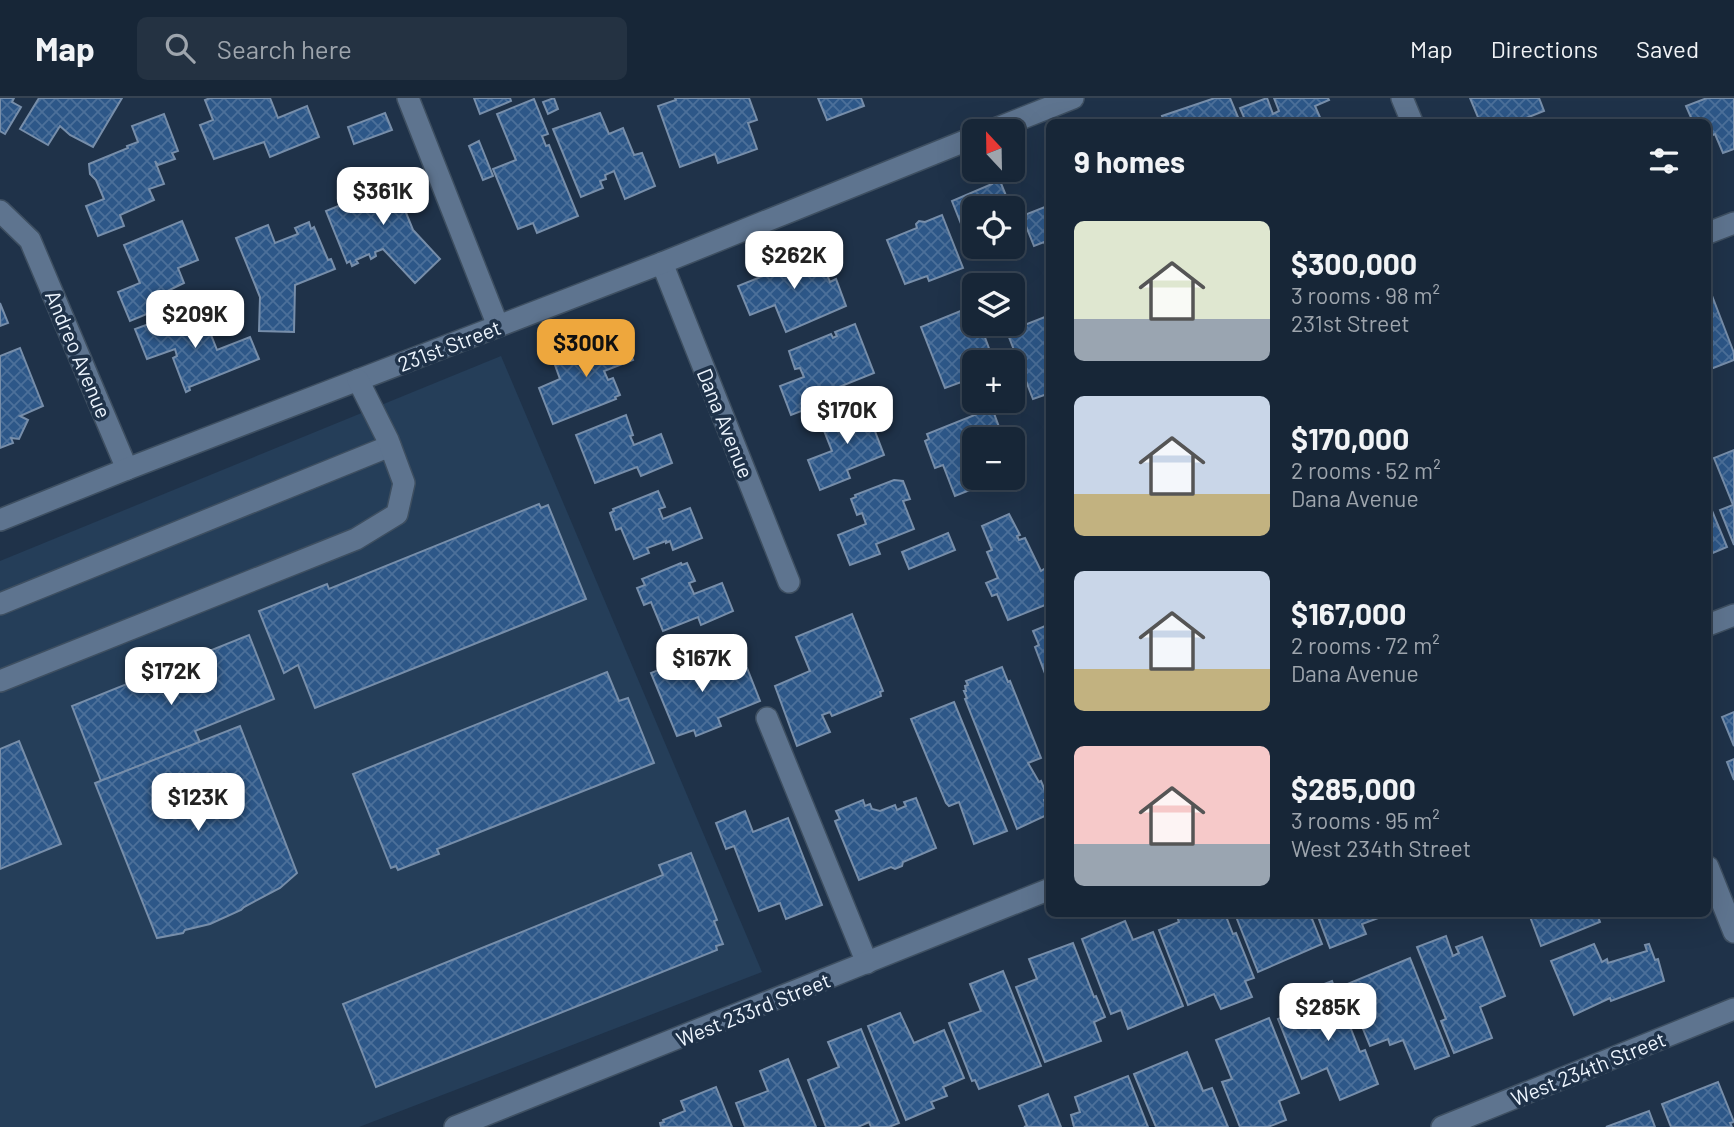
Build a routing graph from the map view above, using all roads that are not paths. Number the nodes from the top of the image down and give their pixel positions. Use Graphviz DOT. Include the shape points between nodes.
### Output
graph roads {
  1 [pos="408,98"];
  2 [pos="1073,98"];
  3 [pos="1402,98"];
  4 [pos="1020,119"];
  5 [pos="1411,119"];
  6 [pos="962,142"];
  7 [pos="0,211"];
  8 [pos="1734,223"];
  9 [pos="1711,232"];
  10 [pos="662,263"];
  11 [pos="498,326"];
  12 [pos="358,380"];
  13 [pos="390,446"];
  14 [pos="127,469"];
  15 [pos="0,520"];
  16 [pos="789,582"];
  17 [pos="0,604"];
  18 [pos="1734,615"];
  19 [pos="1711,624"];
  20 [pos="0,681"];
  21 [pos="767,718"];
  22 [pos="1711,874"];
  23 [pos="1046,891"];
  24 [pos="1734,932"];
  25 [pos="867,963"];
  26 [pos="1734,1009"];
  27 [pos="455,1127"];
  28 [pos="1442,1127"];
  1 -- 11 [label="street"];
  2 -- 4 [label="street"];
  3 -- 5 [label="street"];
  6 -- 10 [label="street, 231st Street"];
  7 -- 14 [label="street, Andreo Avenue" via="30,240"];
  8 -- 9 [label="street"];
  10 -- 11 [label="street, 231st Street"];
  10 -- 16 [label="street, Dana Avenue"];
  11 -- 12 [label="street, 231st Street"];
  12 -- 13 [label="street"];
  12 -- 14 [label="street, 231st Street"];
  13 -- 17 [label="street"];
  13 -- 20 [label="street" via="404,482 397,514 356,539"];
  14 -- 15 [label="street, 231st Street"];
  18 -- 19 [label="street"];
  21 -- 25 [label="street"];
  22 -- 24 [label="street"];
  23 -- 25 [label="street, West 233rd Street"];
  25 -- 27 [label="street, West 233rd Street"];
  26 -- 28 [label="street, West 234th Street"];
}
